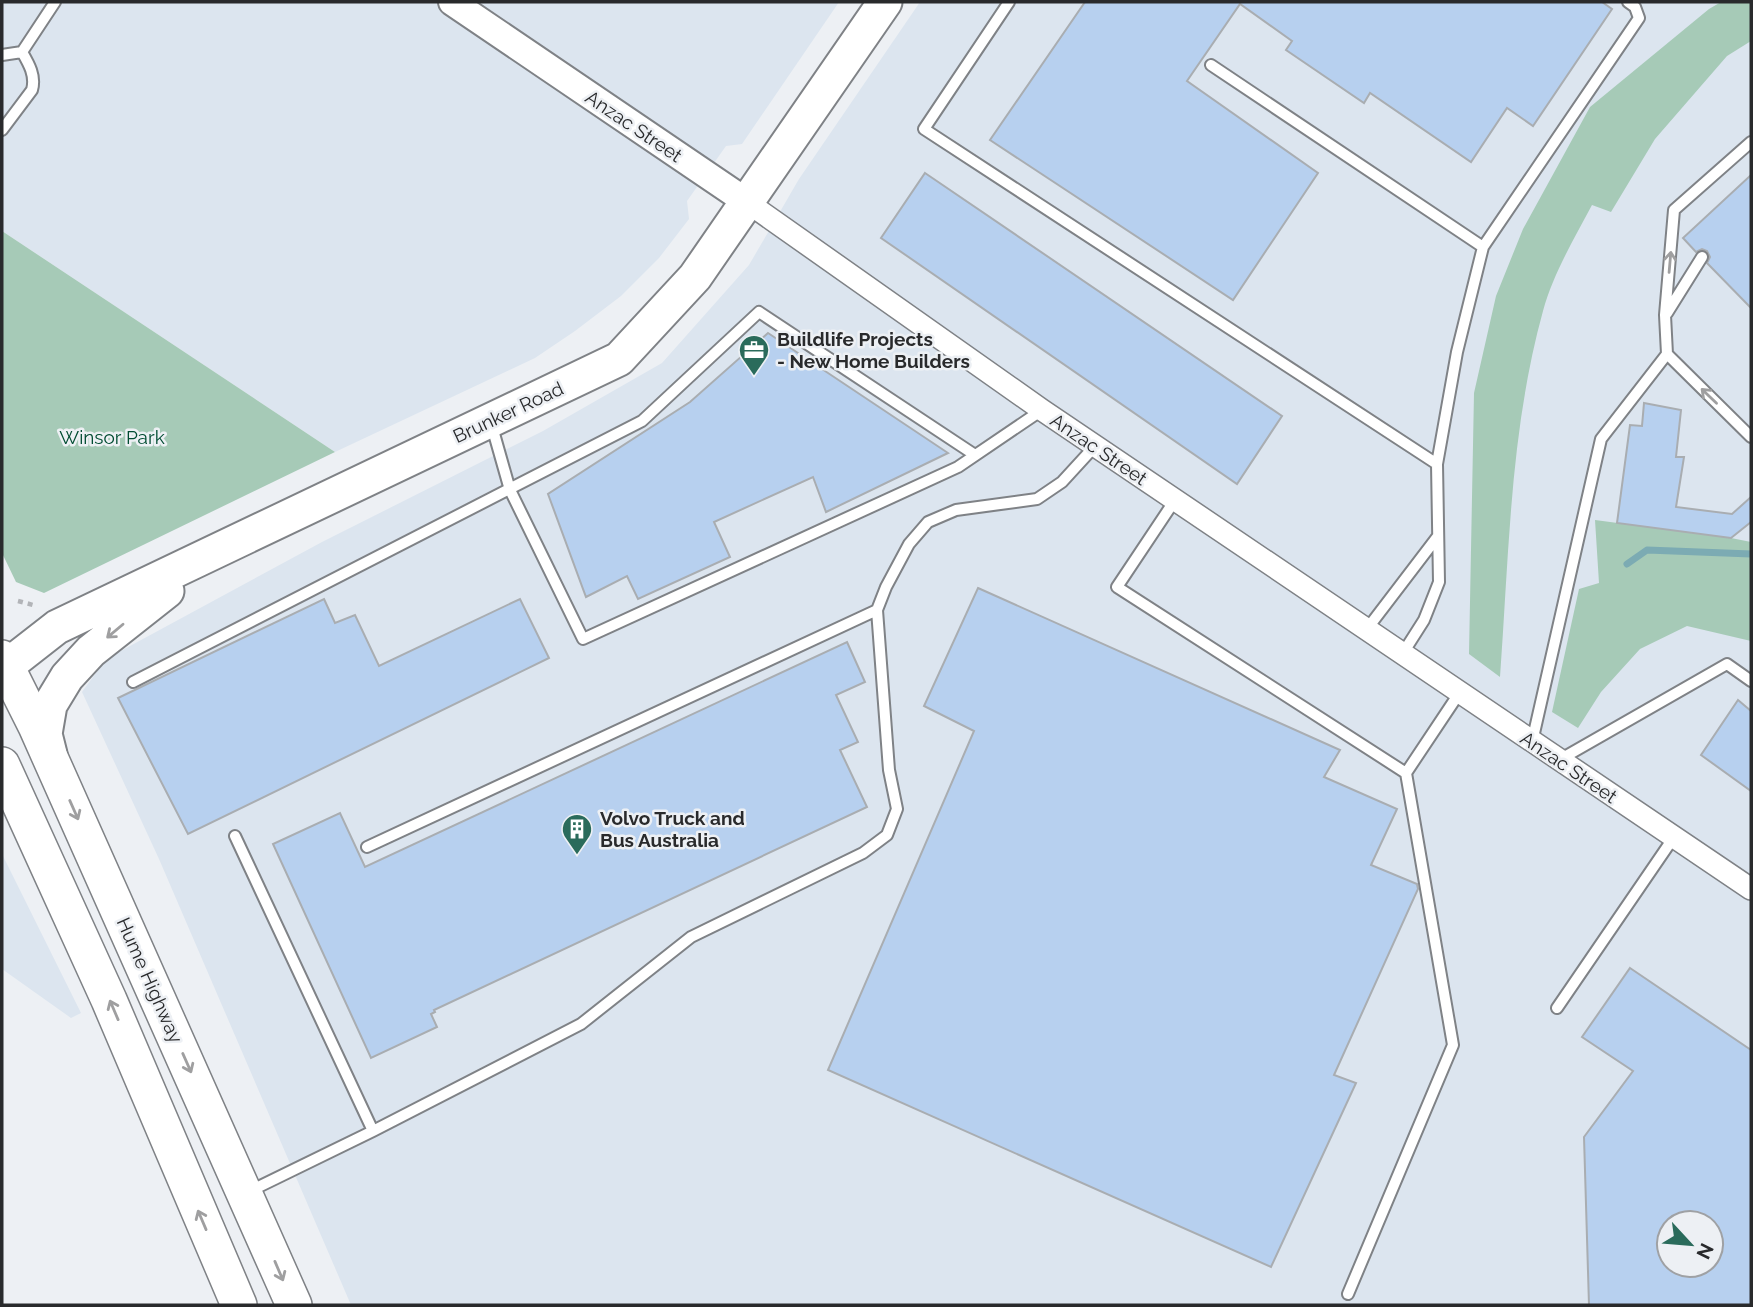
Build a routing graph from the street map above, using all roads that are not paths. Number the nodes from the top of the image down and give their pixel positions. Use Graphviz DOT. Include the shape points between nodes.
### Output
graph roads {
  1 [pos="55,2"];
  2 [pos="452,2"];
  3 [pos="885,2"];
  4 [pos="1009,2"];
  5 [pos="1628,2"];
  6 [pos="22,52"];
  7 [pos="2,55"];
  8 [pos="1211,65"];
  9 [pos="2,130"];
  10 [pos="1751,142"];
  11 [pos="747,202"];
  12 [pos="1483,247"];
  13 [pos="1702,257"];
  14 [pos="1665,315"];
  15 [pos="1667,354"];
  16 [pos="1042,411"];
  17 [pos="491,421"];
  18 [pos="1751,437"];
  19 [pos="1095,446"];
  20 [pos="975,455"];
  21 [pos="1437,464"];
  22 [pos="510,490"];
  23 [pos="1175,500"];
  24 [pos="1438,536"];
  25 [pos="228,545"];
  26 [pos="877,610"];
  27 [pos="1367,629"];
  28 [pos="1402,653"];
  29 [pos="3,664"];
  30 [pos="133,681"];
  31 [pos="1751,681"];
  32 [pos="1460,692"];
  33 [pos="1532,742"];
  34 [pos="1559,760"];
  35 [pos="53,764"];
  36 [pos="2,765"];
  37 [pos="1406,773"];
  38 [pos="235,836"];
  39 [pos="1674,838"];
  40 [pos="367,847"];
  41 [pos="1751,889"];
  42 [pos="1557,1008"];
  43 [pos="373,1131"];
  44 [pos="245,1193"];
  45 [pos="1348,1294"];
  46 [pos="239,1305"];
  47 [pos="293,1305"];
  1 -- 6 [label="lane"];
  2 -- 11 [label="street, Anzac Street"];
  3 -- 11 [label="main road, Brunker Road"];
  4 -- 21 [label="lane" via="924,129"];
  5 -- 12 [label="lane" via="1639,18"];
  6 -- 7 [label="lane"];
  6 -- 9 [label="lane" via="30,66 32,90"];
  8 -- 12 [label="lane"];
  14 -- 10 [label="lane, one-way" via="1675,210"];
  11 -- 16 [label="street, Anzac Street"];
  11 -- 17 [label="main road, Brunker Road" via="695,278 619,359"];
  12 -- 21 [label="lane" via="1457,352"];
  13 -- 14 [label="lane"];
  14 -- 15 [label="lane"];
  18 -- 15 [label="lane, one-way"];
  15 -- 33 [label="lane" via="1601,439"];
  16 -- 19 [label="street, Anzac Street"];
  16 -- 20 [label="lane"];
  17 -- 22 [label="lane"];
  17 -- 25 [label="main road, Brunker Road"];
  19 -- 23 [label="street, Anzac Street"];
  19 -- 26 [label="lane" via="1062,482 1037,499 956,510 928,522 909,544"];
  20 -- 22 [label="lane" via="759,312 642,421"];
  20 -- 22 [label="lane" via="958,467 583,639"];
  21 -- 24 [label="lane"];
  22 -- 30 [label="lane"];
  23 -- 27 [label="street, Anzac Street"];
  23 -- 37 [label="lane" via="1116,587"];
  24 -- 27 [label="lane"];
  24 -- 28 [label="lane" via="1439,582 1424,620"];
  25 -- 29 [label="main road, Brunker Road" via="57,627"];
  25 -- 35 [label="main road, one-way" via="124,623 67,677 50,705 45,734"];
  26 -- 40 [label="lane"];
  26 -- 43 [label="lane" via="889,770 897,809 887,835 863,853 691,937 581,1024"];
  27 -- 28 [label="street, Anzac Street"];
  28 -- 32 [label="street, Anzac Street"];
  29 -- 35 [label="highway, Hume Highway"];
  31 -- 34 [label="lane" via="1727,664"];
  32 -- 33 [label="street, Anzac Street"];
  32 -- 37 [label="lane"];
  33 -- 34 [label="street, Anzac Street"];
  34 -- 39 [label="street, Anzac Street"];
  35 -- 44 [label="highway, Hume Highway, one-way"];
  46 -- 36 [label="highway, one-way" via="109,1000"];
  37 -- 45 [label="lane" via="1453,1045"];
  38 -- 43 [label="lane"];
  39 -- 41 [label="street, Anzac Street"];
  39 -- 42 [label="lane"];
  43 -- 44 [label="lane"];
  44 -- 47 [label="highway, Hume Highway, one-way"];
}
